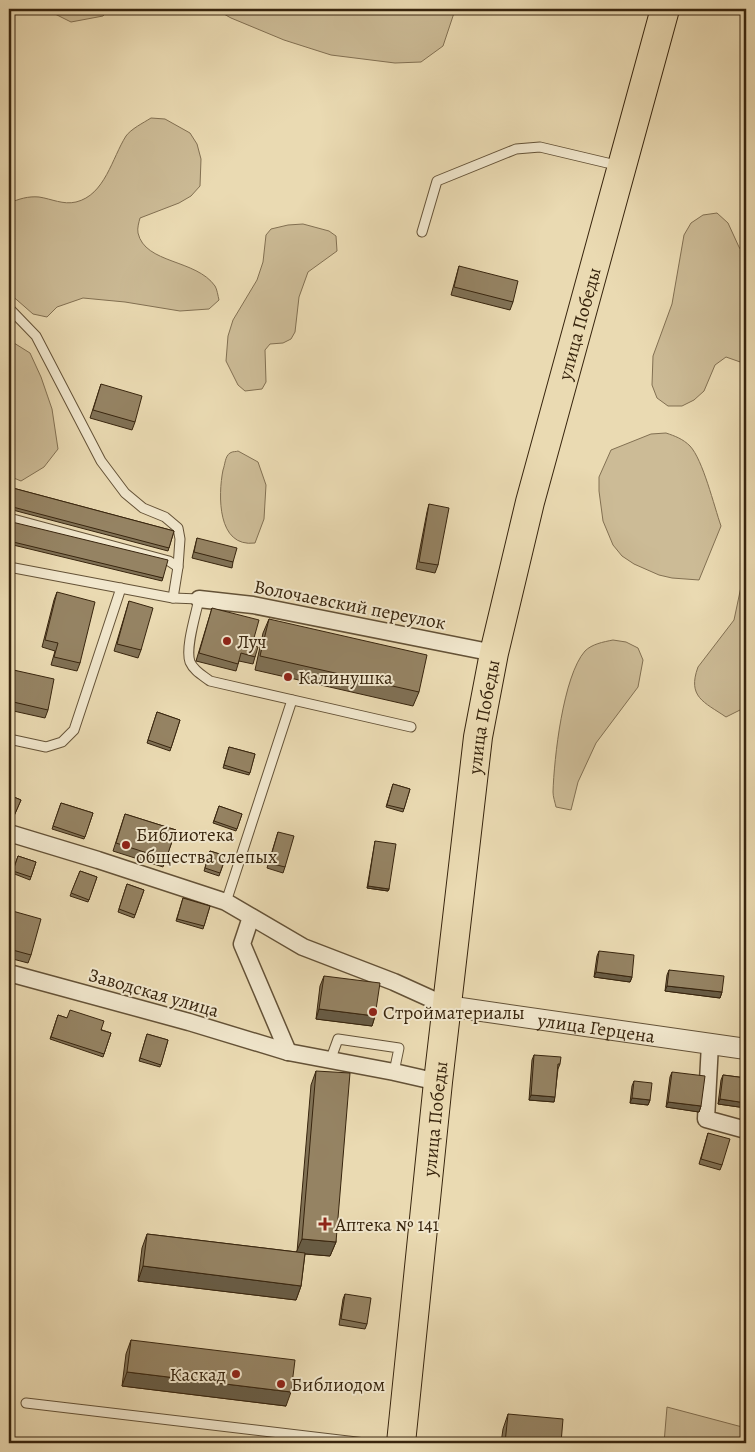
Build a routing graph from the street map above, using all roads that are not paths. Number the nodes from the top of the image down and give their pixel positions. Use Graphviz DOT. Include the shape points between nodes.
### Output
graph roads {
  1 [pos="665,9"];
  2 [pos="623,167"];
  3 [pos="422,232"];
  4 [pos="9,308"];
  5 [pos="13,519"];
  6 [pos="9,567"];
  7 [pos="178,567"];
  8 [pos="121,588"];
  9 [pos="173,598"];
  10 [pos="199,599"];
  11 [pos="494,653"];
  12 [pos="292,700"];
  13 [pos="411,727"];
  14 [pos="9,739"];
  15 [pos="9,833"];
  16 [pos="226,902"];
  17 [pos="251,917"];
  18 [pos="9,973"];
  19 [pos="447,1006"];
  20 [pos="710,1044"];
  21 [pos="746,1049"];
  22 [pos="288,1052"];
  23 [pos="330,1061"];
  24 [pos="394,1072"];
  25 [pos="438,1082"];
  26 [pos="746,1130"];
  27 [pos="26,1403"];
  28 [pos="365,1443"];
  29 [pos="401,1443"];
  1 -- 2 [label="highway, улица Победы"];
  2 -- 3 [label="lane" via="540,147 516,149 437,182"];
  2 -- 11 [label="highway, улица Победы" via="530,502"];
  4 -- 7 [label="lane" via="36,336 101,461 124,493 143,508 166,517 178,528"];
  5 -- 7 [label="lane" via="169,561"];
  6 -- 8 [label="lane"];
  7 -- 9 [label="lane"];
  8 -- 9 [label="lane"];
  8 -- 14 [label="lane" via="74,730 62,742 46,747"];
  9 -- 10 [label="lane"];
  10 -- 11 [label="street, Волочаевский переулок" via="253,605"];
  10 -- 12 [label="lane" via="188,648 190,661 197,672 210,680"];
  11 -- 19 [label="highway, улица Победы" via="478,737"];
  12 -- 13 [label="lane"];
  12 -- 16 [label="lane"];
  15 -- 16 [label="street"];
  16 -- 17 [label="street"];
  17 -- 19 [label="street" via="303,947"];
  17 -- 22 [label="street" via="242,944"];
  18 -- 22 [label="street, Заводская улица"];
  19 -- 20 [label="street, улица Герцена"];
  19 -- 25 [label="highway, улица Победы"];
  20 -- 21 [label="street, улица Герцена"];
  20 -- 26 [label="street" via="706,1119"];
  22 -- 23 [label="street, Заводская улица"];
  23 -- 24 [label="street, Заводская улица"];
  23 -- 24 [label="lane" via="338,1039 399,1048"];
  24 -- 25 [label="street, Заводская улица"];
  25 -- 29 [label="highway, улица Победы"];
  27 -- 28 [label="lane"];
}
